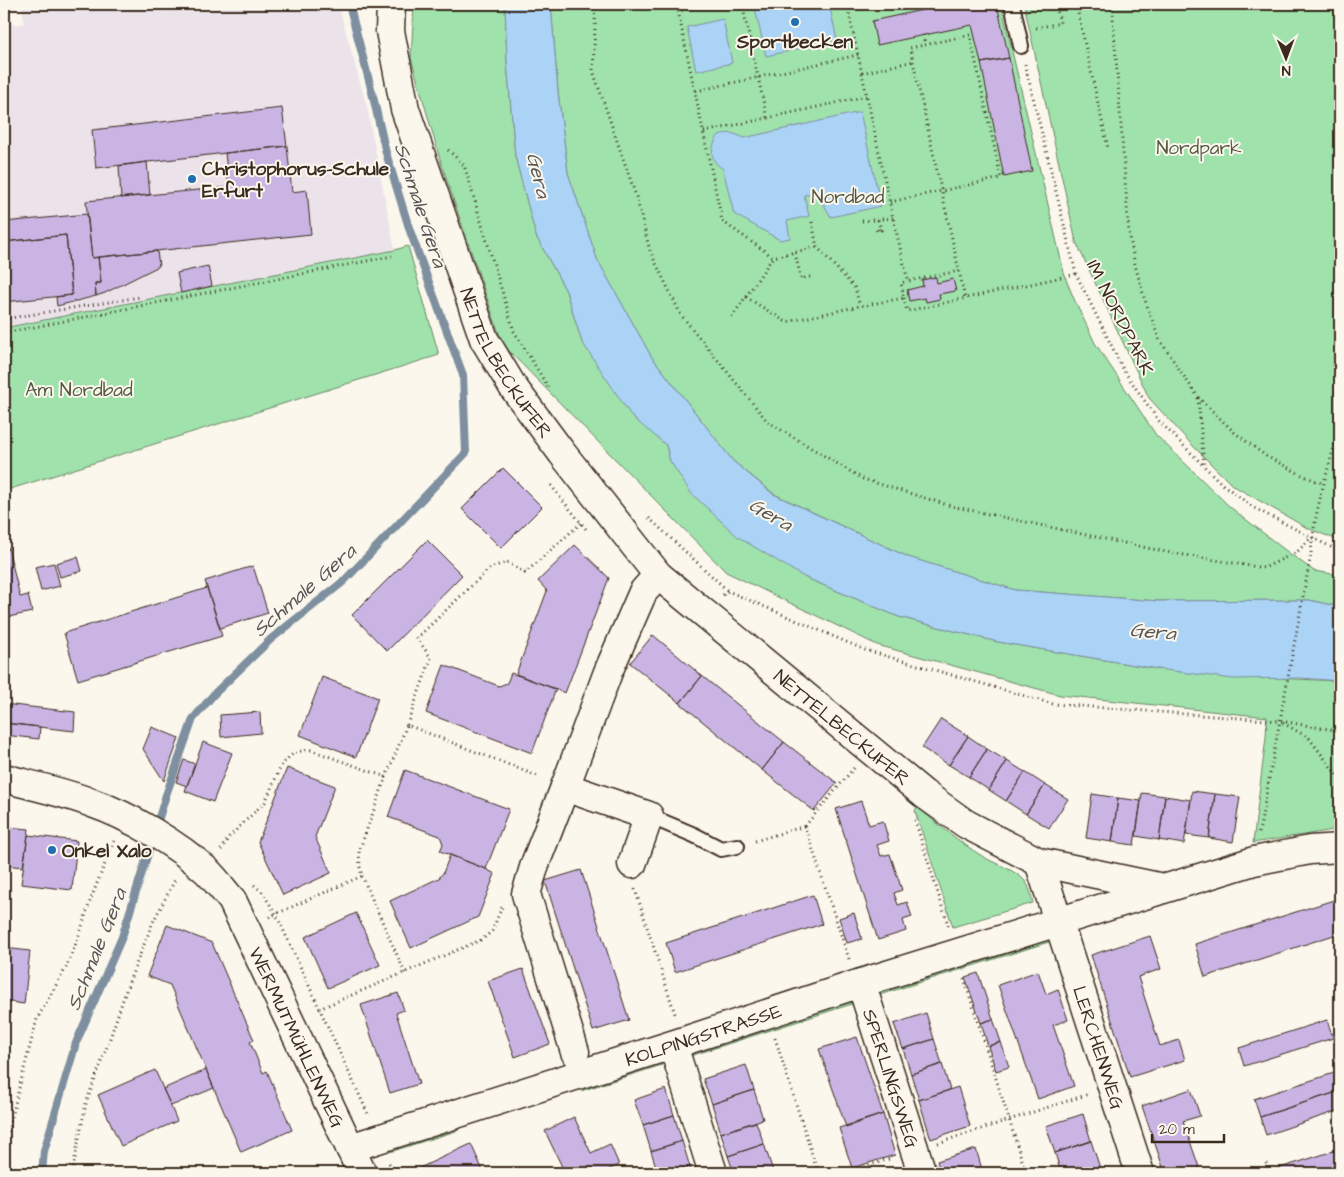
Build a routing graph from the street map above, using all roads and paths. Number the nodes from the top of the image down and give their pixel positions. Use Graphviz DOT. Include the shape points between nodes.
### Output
graph roads {
  1 [pos="391,4"];
  2 [pos="596,4"];
  3 [pos="712,4"];
  4 [pos="742,4"];
  5 [pos="848,4"];
  6 [pos="855,4"];
  7 [pos="916,4"];
  8 [pos="1012,4"];
  9 [pos="1056,4"];
  10 [pos="1076,4"];
  11 [pos="1112,4"];
  12 [pos="918,11"];
  13 [pos="1052,24"];
  14 [pos="923,35"];
  15 [pos="925,44"];
  16 [pos="1021,46"];
  17 [pos="858,55"];
  18 [pos="914,61"];
  19 [pos="862,73"];
  20 [pos="758,77"];
  21 [pos="696,91"];
  22 [pos="867,96"];
  23 [pos="767,118"];
  24 [pos="704,132"];
  25 [pos="444,146"];
  26 [pos="1108,148"];
  27 [pos="941,190"];
  28 [pos="890,202"];
  29 [pos="893,218"];
  30 [pos="878,219"];
  31 [pos="862,221"];
  32 [pos="812,222"];
  33 [pos="879,230"];
  34 [pos="817,247"];
  35 [pos="796,253"];
  36 [pos="392,256"];
  37 [pos="774,257"];
  38 [pos="959,271"];
  39 [pos="1076,274"];
  40 [pos="810,277"];
  41 [pos="908,281"];
  42 [pos="140,297"];
  43 [pos="746,297"];
  44 [pos="904,298"];
  45 [pos="964,298"];
  46 [pos="860,306"];
  47 [pos="732,317"];
  48 [pos="4,319"];
  49 [pos="4,333"];
  50 [pos="552,395"];
  51 [pos="1198,397"];
  52 [pos="1340,425"];
  53 [pos="1204,466"];
  54 [pos="1324,484"];
  55 [pos="603,504"];
  56 [pos="644,514"];
  57 [pos="1312,537"];
  58 [pos="1340,550"];
  59 [pos="658,575"];
  60 [pos="728,591"];
  61 [pos="706,613"];
  62 [pos="1280,721"];
  63 [pos="407,724"];
  64 [pos="1340,731"];
  65 [pos="856,766"];
  66 [pos="386,777"];
  67 [pos="4,778"];
  68 [pos="1340,779"];
  69 [pos="565,787"];
  70 [pos="649,816"];
  71 [pos="915,820"];
  72 [pos="134,822"];
  73 [pos="805,826"];
  74 [pos="737,846"];
  75 [pos="1340,848"];
  76 [pos="188,857"];
  77 [pos="1254,861"];
  78 [pos="1039,862"];
  79 [pos="632,864"];
  80 [pos="362,876"];
  81 [pos="1163,888"];
  82 [pos="505,900"];
  83 [pos="1058,922"];
  84 [pos="246,928"];
  85 [pos="959,963"];
  86 [pos="405,974"];
  87 [pos="859,983"];
  88 [pos="319,1009"];
  89 [pos="774,1033"];
  90 [pos="678,1043"];
  91 [pos="575,1052"];
  92 [pos="1112,1087"];
  93 [pos="1009,1120"];
  94 [pos="4,1142"];
  95 [pos="350,1148"];
  96 [pos="918,1162"];
  97 [pos="1266,1163"];
  98 [pos="72,1173"];
  99 [pos="99,1173"];
  100 [pos="128,1173"];
  101 [pos="362,1173"];
  102 [pos="713,1173"];
  103 [pos="818,1173"];
  104 [pos="845,1173"];
  105 [pos="1026,1173"];
  106 [pos="1140,1173"];
  107 [pos="1270,1173"];
  1 -- 55 [label="street, NETTELBECKUFER" via="390,31 404,109 484,339 513,387"];
  2 -- 57 [label="path" via="593,70 636,196 650,251 681,315 768,422 864,480 951,506 1166,552 1264,568 1297,552"];
  3 -- 21 [label="path" via="678,11"];
  4 -- 20 [label="path"];
  5 -- 6 [label="path"];
  5 -- 17 [label="path"];
  7 -- 12 [label="path"];
  8 -- 16 [label="lane"];
  9 -- 13 [label="path" via="1060,23"];
  10 -- 26 [label="path"];
  11 -- 51 [label="path" via="1128,224 1135,265 1160,339"];
  14 -- 15 [label="path"];
  15 -- 18 [label="path" via="910,48"];
  15 -- 27 [label="path" via="972,35 1001,178"];
  16 -- 39 [label="path, IM NORDPARK"];
  17 -- 19 [label="path"];
  17 -- 20 [label="path"];
  18 -- 19 [label="path"];
  18 -- 27 [label="path"];
  19 -- 22 [label="path"];
  20 -- 21 [label="path"];
  20 -- 23 [label="path"];
  21 -- 24 [label="path"];
  22 -- 23 [label="path"];
  22 -- 28 [label="path"];
  23 -- 24 [label="path"];
  24 -- 37 [label="path" via="722,221"];
  25 -- 50 [label="path" via="464,165 514,330"];
  27 -- 28 [label="path"];
  27 -- 38 [label="path"];
  28 -- 29 [label="path"];
  29 -- 30 [label="path"];
  29 -- 41 [label="path"];
  30 -- 31 [label="path"];
  30 -- 33 [label="path" via="881,230 877,231 876,229"];
  32 -- 34 [label="path"];
  34 -- 35 [label="path"];
  34 -- 46 [label="path" via="855,288"];
  35 -- 37 [label="path"];
  35 -- 40 [label="path" via="801,279"];
  36 -- 49 [label="path"];
  37 -- 43 [label="path"];
  38 -- 41 [label="path"];
  38 -- 45 [label="path"];
  39 -- 45 [label="path"];
  39 -- 53 [label="path, IM NORDPARK" via="1124,371 1158,420"];
  41 -- 44 [label="path" via="901,283"];
  42 -- 48 [label="path"];
  43 -- 46 [label="path" via="786,322"];
  43 -- 47 [label="path"];
  44 -- 45 [label="path" via="907,311"];
  44 -- 46 [label="path"];
  51 -- 53 [label="path"];
  51 -- 54 [label="path" via="1235,433 1266,456"];
  52 -- 54 [label="path"];
  53 -- 57 [label="path, IM NORDPARK" via="1254,508"];
  54 -- 57 [label="path"];
  55 -- 59 [label="street, NETTELBECKUFER"];
  55 -- 63 [label="path" via="525,573 507,562 490,568 417,638 431,658"];
  56 -- 60 [label="path"];
  57 -- 58 [label="path, IM NORDPARK"];
  57 -- 62 [label="path"];
  59 -- 61 [label="street, NETTELBECKUFER"];
  59 -- 69 [label="street" via="643,592 608,672"];
  60 -- 61 [label="path"];
  60 -- 62 [label="path" via="865,650 1053,704"];
  61 -- 78 [label="street, NETTELBECKUFER" via="924,794 966,824"];
  62 -- 64 [label="path"];
  62 -- 68 [label="path" via="1309,738"];
  62 -- 77 [label="path"];
  63 -- 66 [label="path"];
  63 -- 69 [label="path"];
  65 -- 73 [label="path"];
  66 -- 76 [label="path" via="311,750 295,752 282,764 266,802 230,837"];
  66 -- 80 [label="path" via="359,851"];
  67 -- 72 [label="street, WERMUTMÜHLENWEG" via="68,795"];
  69 -- 70 [label="street"];
  69 -- 91 [label="street" via="526,894"];
  70 -- 74 [label="lane" via="721,849"];
  70 -- 79 [label="street"];
  71 -- 85 [label="path"];
  72 -- 76 [label="street, WERMUTMÜHLENWEG"];
  72 -- 94 [label="path" via="90,901 67,966 37,1019"];
  73 -- 74 [label="path"];
  73 -- 87 [label="path"];
  75 -- 77 [label="street, NETTELBECKUFER" via="1310,850"];
  76 -- 84 [label="street, WERMUTMÜHLENWEG" via="232,900"];
  76 -- 98 [label="path" via="153,922 129,982 86,1103"];
  77 -- 81 [label="street, NETTELBECKUFER"];
  78 -- 81 [label="street, NETTELBECKUFER"];
  78 -- 83 [label="street"];
  79 -- 90 [label="path" via="630,875"];
  80 -- 84 [label="path"];
  80 -- 86 [label="path"];
  81 -- 83 [label="street, NETTELBECKUFER"];
  82 -- 86 [label="path" via="496,924 483,939"];
  83 -- 85 [label="street, KOLPINGSTRASSE"];
  83 -- 92 [label="street, LERCHENWEG"];
  84 -- 95 [label="street, WERMUTMÜHLENWEG"];
  85 -- 87 [label="street, KOLPINGSTRASSE"];
  85 -- 93 [label="path"];
  86 -- 88 [label="path"];
  87 -- 90 [label="street, KOLPINGSTRASSE"];
  87 -- 96 [label="street, SPERLINGSWEG"];
  89 -- 103 [label="path"];
  90 -- 95 [label="street, KOLPINGSTRASSE"];
  90 -- 102 [label="street"];
  92 -- 93 [label="path"];
  92 -- 106 [label="street, LERCHENWEG"];
  93 -- 96 [label="path"];
  93 -- 105 [label="path"];
  95 -- 101 [label="street, WERMUTMÜHLENWEG"];
  96 -- 104 [label="path"];
  97 -- 107 [label="path"];
  99 -- 100 [label="path" via="106,1170"];
}
